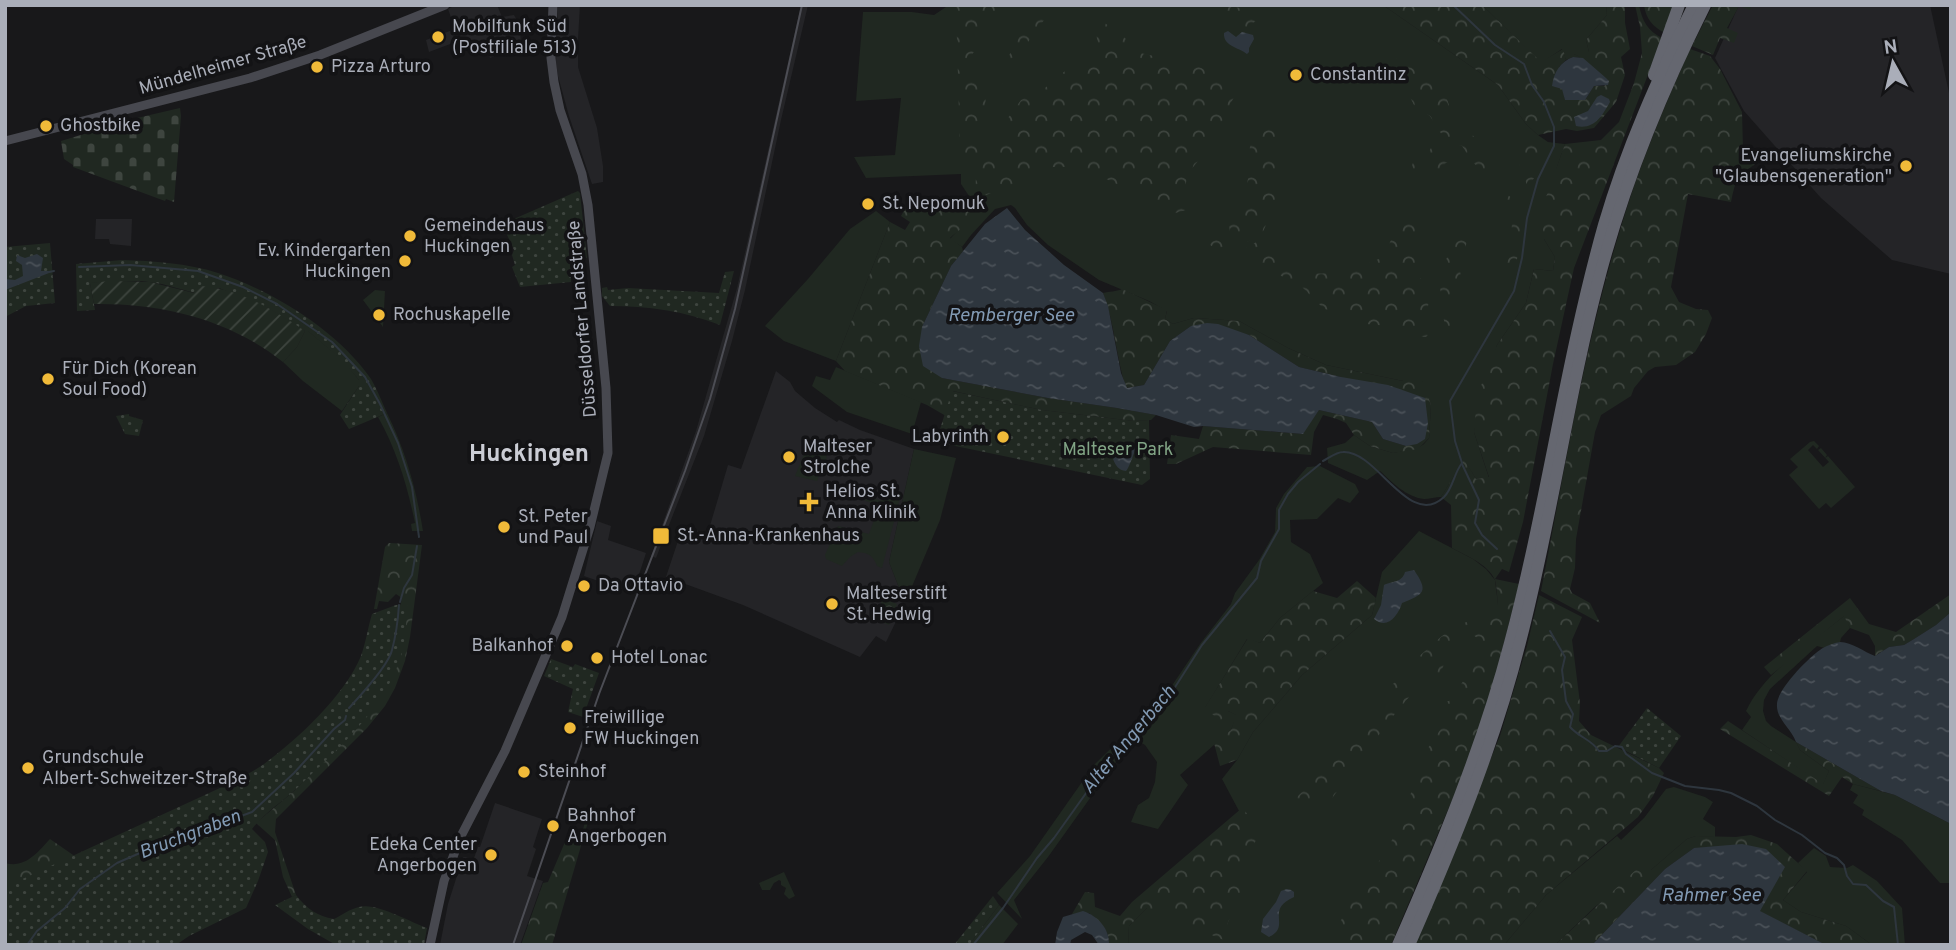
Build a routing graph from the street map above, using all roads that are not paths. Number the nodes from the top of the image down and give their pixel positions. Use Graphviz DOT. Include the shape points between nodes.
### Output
graph roads {
  1 [pos="444,5"];
  2 [pos="552,5"];
  3 [pos="1679,5"];
  4 [pos="1694,5"];
  5 [pos="1705,5"];
  6 [pos="1642,119"];
  7 [pos="5,141"];
  8 [pos="431,943"];
  9 [pos="1398,945"];
  10 [pos="1409,945"];
  1 -- 7 [label="main road, Mündelheimer Straße" via="250,78"];
  2 -- 8 [label="main road, Düsseldorfer Landstraße" via="554,82 588,205 608,453 562,617 510,742 460,838 444,881"];
  3 -- 6 [label="highway"];
  4 -- 6 [label="highway"];
  5 -- 10 [label="highway" via="1660,100 1614,224 1507,689"];
  6 -- 9 [label="highway" via="1604,223 1498,687 1468,775"];
}
